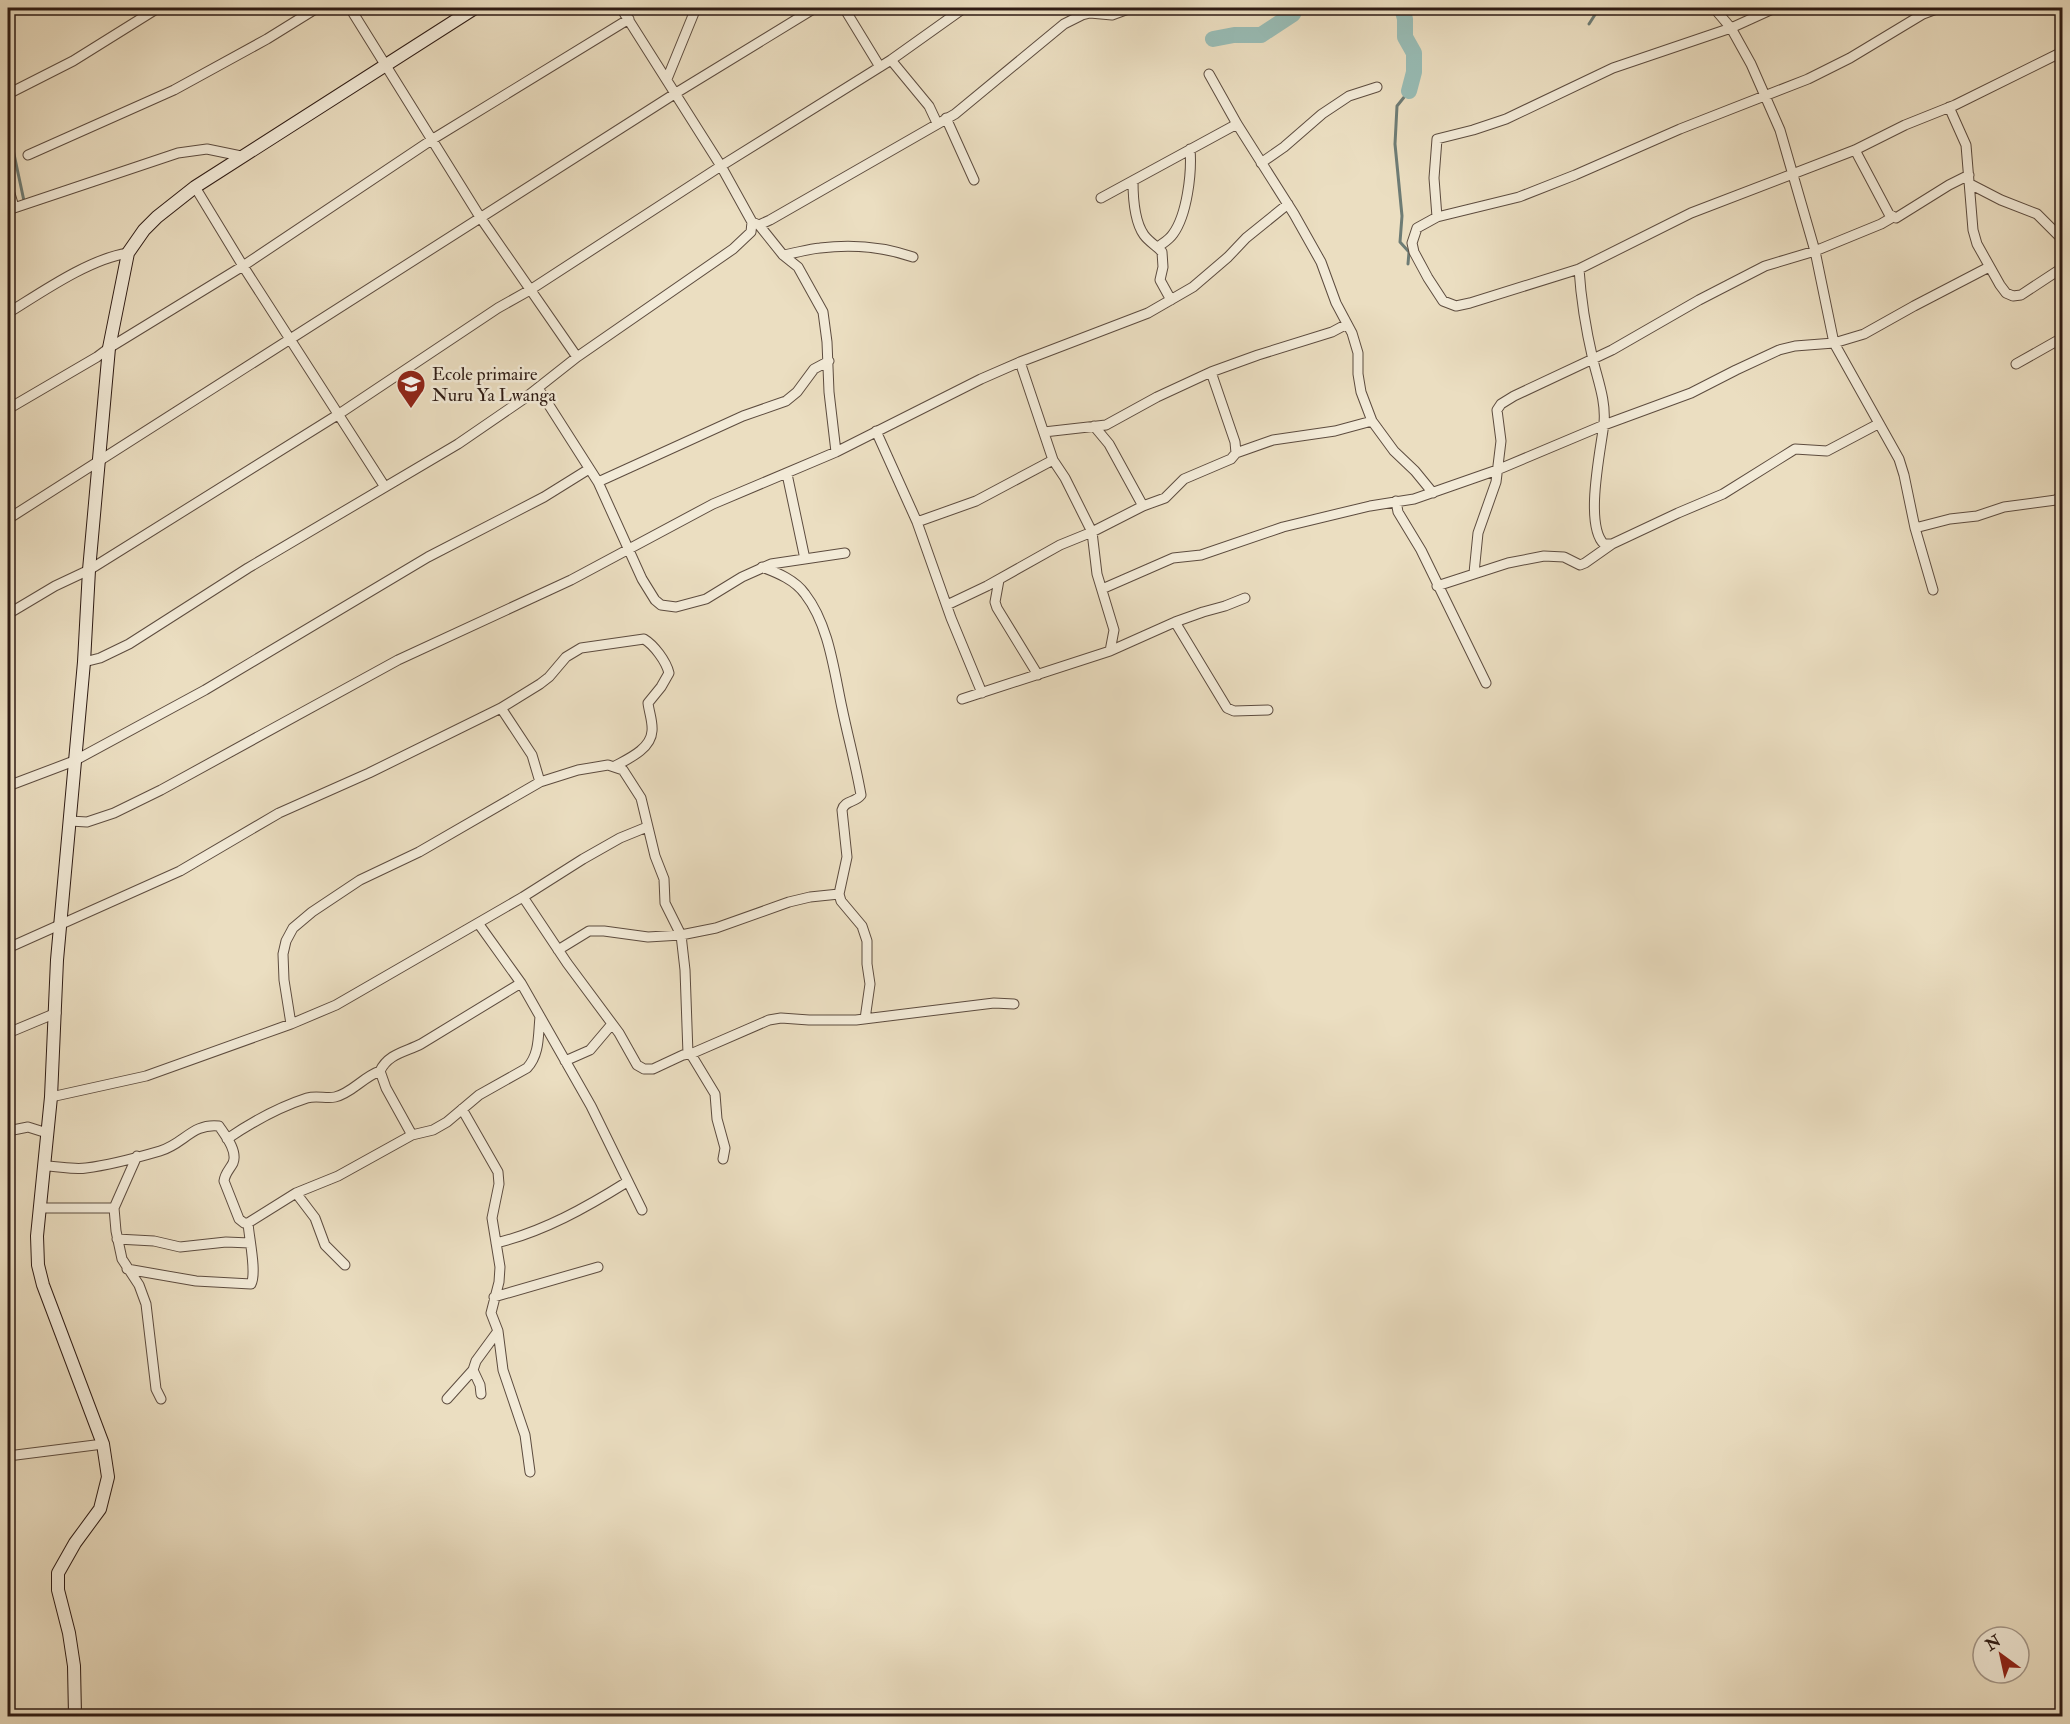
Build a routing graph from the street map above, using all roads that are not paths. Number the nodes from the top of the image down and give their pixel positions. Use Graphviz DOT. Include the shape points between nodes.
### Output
graph roads {
  1 [pos="158,8"];
  2 [pos="317,8"];
  3 [pos="350,8"];
  4 [pos="475,8"];
  5 [pos="621,8"];
  6 [pos="696,8"];
  7 [pos="816,8"];
  8 [pos="844,8"];
  9 [pos="964,8"];
  10 [pos="1131,8"];
  11 [pos="1714,8"];
  12 [pos="1775,8"];
  13 [pos="1940,8"];
  14 [pos="629,19"];
  15 [pos="1731,28"];
  16 [pos="2062,52"];
  17 [pos="891,60"];
  18 [pos="386,64"];
  19 [pos="879,67"];
  20 [pos="1209,74"];
  21 [pos="667,79"];
  22 [pos="1377,87"];
  23 [pos="676,93"];
  24 [pos="8,94"];
  25 [pos="1765,96"];
  26 [pos="1949,108"];
  27 [pos="946,118"];
  28 [pos="937,123"];
  29 [pos="1237,124"];
  30 [pos="433,139"];
  31 [pos="1190,149"];
  32 [pos="1855,150"];
  33 [pos="28,155"];
  34 [pos="241,156"];
  35 [pos="1261,163"];
  36 [pos="721,166"];
  37 [pos="1793,175"];
  38 [pos="1969,179"];
  39 [pos="974,180"];
  40 [pos="1133,181"];
  41 [pos="8,187"];
  42 [pos="195,187"];
  43 [pos="1101,198"];
  44 [pos="1288,204"];
  45 [pos="11,209"];
  46 [pos="480,217"];
  47 [pos="1437,217"];
  48 [pos="1893,217"];
  49 [pos="756,224"];
  50 [pos="2062,239"];
  51 [pos="1158,247"];
  52 [pos="1815,251"];
  53 [pos="129,252"];
  54 [pos="783,255"];
  55 [pos="913,256"];
  56 [pos="243,266"];
  57 [pos="1989,267"];
  58 [pos="2062,268"];
  59 [pos="1579,269"];
  60 [pos="530,290"];
  61 [pos="1171,300"];
  62 [pos="8,314"];
  63 [pos="1347,324"];
  64 [pos="2062,338"];
  65 [pos="289,339"];
  66 [pos="1834,343"];
  67 [pos="109,348"];
  68 [pos="577,357"];
  69 [pos="1593,359"];
  70 [pos="829,361"];
  71 [pos="1020,362"];
  72 [pos="2016,364"];
  73 [pos="1211,372"];
  74 [pos="538,388"];
  75 [pos="8,409"];
  76 [pos="339,414"];
  77 [pos="1372,421"];
  78 [pos="1878,424"];
  79 [pos="1604,425"];
  80 [pos="1094,426"];
  81 [pos="876,431"];
  82 [pos="1044,432"];
  83 [pos="836,452"];
  84 [pos="1236,453"];
  85 [pos="99,459"];
  86 [pos="1053,460"];
  87 [pos="589,469"];
  88 [pos="1497,470"];
  89 [pos="787,474"];
  90 [pos="597,482"];
  91 [pos="385,487"];
  92 [pos="1433,493"];
  93 [pos="2062,495"];
  94 [pos="1396,501"];
  95 [pos="1143,506"];
  96 [pos="8,519"];
  97 [pos="917,522"];
  98 [pos="1915,528"];
  99 [pos="1092,532"];
  100 [pos="1612,544"];
  101 [pos="627,550"];
  102 [pos="845,553"];
  103 [pos="805,559"];
  104 [pos="762,567"];
  105 [pos="89,570"];
  106 [pos="1474,573"];
  107 [pos="999,580"];
  108 [pos="1437,586"];
  109 [pos="1102,589"];
  110 [pos="1933,590"];
  111 [pos="1245,598"];
  112 [pos="947,605"];
  113 [pos="8,614"];
  114 [pos="1175,622"];
  115 [pos="1110,651"];
  116 [pos="84,662"];
  117 [pos="1038,675"];
  118 [pos="1486,683"];
  119 [pos="982,693"];
  120 [pos="962,699"];
  121 [pos="501,708"];
  122 [pos="1268,710"];
  123 [pos="74,761"];
  124 [pos="615,766"];
  125 [pos="540,782"];
  126 [pos="8,786"];
  127 [pos="70,821"];
  128 [pos="647,827"];
  129 [pos="839,894"];
  130 [pos="523,897"];
  131 [pos="478,923"];
  132 [pos="60,925"];
  133 [pos="681,935"];
  134 [pos="8,948"];
  135 [pos="558,950"];
  136 [pos="520,983"];
  137 [pos="1014,1004"];
  138 [pos="56,1013"];
  139 [pos="540,1017"];
  140 [pos="865,1018"];
  141 [pos="291,1024"];
  142 [pos="612,1024"];
  143 [pos="8,1033"];
  144 [pos="688,1054"];
  145 [pos="566,1061"];
  146 [pos="380,1071"];
  147 [pos="51,1097"];
  148 [pos="462,1110"];
  149 [pos="8,1131"];
  150 [pos="47,1133"];
  151 [pos="412,1135"];
  152 [pos="227,1139"];
  153 [pos="137,1156"];
  154 [pos="723,1159"];
  155 [pos="44,1166"];
  156 [pos="627,1182"];
  157 [pos="296,1193"];
  158 [pos="39,1208"];
  159 [pos="114,1208"];
  160 [pos="642,1210"];
  161 [pos="248,1223"];
  162 [pos="117,1239"];
  163 [pos="250,1243"];
  164 [pos="496,1243"];
  165 [pos="345,1265"];
  166 [pos="598,1267"];
  167 [pos="127,1269"];
  168 [pos="494,1297"];
  169 [pos="498,1331"];
  170 [pos="473,1370"];
  171 [pos="481,1394"];
  172 [pos="447,1399"];
  173 [pos="161,1400"];
  174 [pos="103,1444"];
  175 [pos="8,1456"];
  176 [pos="530,1472"];
  177 [pos="75,1716"];
  1 -- 24 [label="street" via="73,61"];
  2 -- 33 [label="street" via="174,90"];
  3 -- 18 [label="street"];
  4 -- 18 [label="street"];
  5 -- 14 [label="street"];
  6 -- 21 [label="street"];
  7 -- 23 [label="street"];
  8 -- 19 [label="street"];
  9 -- 17 [label="street"];
  10 -- 27 [label="street" via="1112,15 1090,13 1064,24 974,100"];
  11 -- 15 [label="street"];
  12 -- 15 [label="street"];
  13 -- 25 [label="street" via="1808,80"];
  14 -- 21 [label="street"];
  14 -- 30 [label="street"];
  15 -- 25 [label="street"];
  15 -- 47 [label="street" via="1613,68 1506,119 1437,139"];
  16 -- 26 [label="street"];
  17 -- 19 [label="street"];
  17 -- 28 [label="street" via="929,106"];
  18 -- 30 [label="street"];
  18 -- 34 [label="street"];
  19 -- 36 [label="street"];
  20 -- 29 [label="street"];
  21 -- 23 [label="street"];
  22 -- 35 [label="street" via="1349,96"];
  23 -- 36 [label="street"];
  23 -- 46 [label="street"];
  25 -- 37 [label="street"];
  25 -- 47 [label="street" via="1519,197"];
  26 -- 32 [label="street"];
  26 -- 38 [label="street" via="1966,145"];
  27 -- 28 [label="street"];
  27 -- 39 [label="street"];
  28 -- 49 [label="street"];
  29 -- 31 [label="street"];
  29 -- 35 [label="street"];
  30 -- 46 [label="street"];
  30 -- 56 [label="street"];
  31 -- 40 [label="street"];
  31 -- 51 [label="street" via="1191,178 1180,218 1173,234"];
  32 -- 37 [label="street"];
  32 -- 48 [label="street"];
  34 -- 42 [label="street"];
  34 -- 45 [label="street" via="207,149 178,153"];
  35 -- 44 [label="street"];
  36 -- 49 [label="street"];
  36 -- 60 [label="street"];
  37 -- 52 [label="street"];
  37 -- 59 [label="street" via="1691,213"];
  38 -- 48 [label="street" via="1941,190 1900,217"];
  38 -- 50 [label="street" via="1993,197 2037,214"];
  38 -- 57 [label="street" via="1973,230"];
  40 -- 43 [label="street"];
  40 -- 51 [label="street" via="1142,232"];
  41 -- 45 [label="street"];
  42 -- 53 [label="street" via="157,217"];
  42 -- 56 [label="street"];
  44 -- 61 [label="street" via="1193,287"];
  44 -- 63 [label="street" via="1321,262"];
  46 -- 60 [label="street"];
  46 -- 65 [label="street"];
  47 -- 59 [label="street" via="1417,228 1412,243 1443,302 1456,306"];
  48 -- 52 [label="street"];
  49 -- 54 [label="street"];
  49 -- 68 [label="street" via="733,249"];
  51 -- 61 [label="street" via="1163,260 1160,280"];
  52 -- 66 [label="street"];
  52 -- 69 [label="street" via="1765,266"];
  53 -- 62 [label="street" via="92,264"];
  53 -- 67 [label="street"];
  54 -- 55 [label="street" via="843,247"];
  54 -- 70 [label="street" via="802,273 824,312"];
  56 -- 65 [label="street"];
  56 -- 67 [label="street"];
  57 -- 58 [label="street" via="2006,293 2013,296 2021,295"];
  57 -- 66 [label="street" via="1864,334"];
  59 -- 69 [label="street"];
  60 -- 68 [label="street"];
  60 -- 76 [label="street"];
  61 -- 71 [label="street" via="1148,313"];
  63 -- 73 [label="street"];
  63 -- 77 [label="street" via="1358,353 1361,392"];
  64 -- 72 [label="street"];
  65 -- 76 [label="street"];
  65 -- 85 [label="street"];
  66 -- 78 [label="street"];
  66 -- 79 [label="street" via="1779,350 1691,393"];
  67 -- 75 [label="street"];
  67 -- 85 [label="street"];
  68 -- 74 [label="street"];
  69 -- 79 [label="street" via="1603,400"];
  69 -- 88 [label="street" via="1501,404 1497,417 1501,441"];
  70 -- 83 [label="street"];
  70 -- 90 [label="street" via="814,369 786,401 743,416"];
  71 -- 81 [label="street"];
  71 -- 82 [label="street"];
  73 -- 80 [label="street" via="1116,421"];
  73 -- 84 [label="street"];
  74 -- 87 [label="street"];
  74 -- 91 [label="street" via="458,444"];
  76 -- 91 [label="street"];
  76 -- 105 [label="street"];
  77 -- 84 [label="street" via="1273,440"];
  77 -- 92 [label="street"];
  78 -- 98 [label="street" via="1899,459"];
  78 -- 100 [label="street" via="1827,451 1796,449 1723,494"];
  79 -- 88 [label="street"];
  79 -- 100 [label="street" via="1594,513 1598,538 1604,544"];
  80 -- 82 [label="street"];
  80 -- 95 [label="street" via="1109,444"];
  81 -- 83 [label="street"];
  81 -- 97 [label="street"];
  82 -- 86 [label="street"];
  83 -- 89 [label="street"];
  84 -- 95 [label="street" via="1231,459 1184,479 1165,498"];
  85 -- 96 [label="street"];
  85 -- 105 [label="street"];
  86 -- 97 [label="street" via="976,501"];
  86 -- 99 [label="street"];
  87 -- 90 [label="street"];
  87 -- 123 [label="street"];
  88 -- 92 [label="street"];
  88 -- 106 [label="street" via="1478,533"];
  89 -- 101 [label="street" via="713,504"];
  89 -- 103 [label="street"];
  90 -- 101 [label="street"];
  91 -- 116 [label="street" via="129,644"];
  92 -- 94 [label="street"];
  93 -- 98 [label="street" via="2056,500 2004,507"];
  94 -- 108 [label="street"];
  94 -- 109 [label="street" via="1283,527 1200,555 1173,558"];
  95 -- 99 [label="street"];
  97 -- 112 [label="street"];
  98 -- 110 [label="street"];
  99 -- 107 [label="street" via="1060,544"];
  99 -- 109 [label="street"];
  100 -- 106 [label="street" via="1580,565 1553,555"];
  101 -- 104 [label="street" via="655,600 669,608 706,599"];
  101 -- 127 [label="street" via="398,660 114,813 87,822"];
  102 -- 103 [label="street"];
  103 -- 104 [label="street"];
  104 -- 129 [label="street" via="783,576 805,593 824,631 831,656 861,795 842,810 847,857"];
  105 -- 113 [label="street"];
  105 -- 116 [label="street"];
  106 -- 108 [label="street"];
  107 -- 112 [label="street"];
  107 -- 117 [label="street" via="995,591 997,608"];
  108 -- 118 [label="street"];
  109 -- 115 [label="street" via="1114,630"];
  111 -- 114 [label="street"];
  112 -- 119 [label="street"];
  114 -- 115 [label="street"];
  114 -- 122 [label="street" via="1227,708"];
  115 -- 117 [label="street"];
  116 -- 123 [label="street"];
  117 -- 119 [label="street"];
  119 -- 120 [label="street"];
  121 -- 124 [label="street" via="540,684 566,657 581,648 647,639 669,673 648,703 651,737 636,755"];
  121 -- 125 [label="street" via="532,756"];
  121 -- 132 [label="street" via="279,813 180,872"];
  123 -- 126 [label="street"];
  123 -- 127 [label="street"];
  124 -- 125 [label="street" via="595,766"];
  124 -- 128 [label="street" via="641,798"];
  125 -- 141 [label="street" via="418,852 360,880 293,928 283,965"];
  127 -- 132 [label="street"];
  128 -- 130 [label="street" via="611,843"];
  128 -- 133 [label="street" via="664,879 665,903"];
  129 -- 133 [label="street" via="789,902 716,928"];
  129 -- 140 [label="street" via="862,926 867,941 870,984"];
  130 -- 131 [label="street"];
  130 -- 135 [label="street"];
  131 -- 136 [label="street"];
  131 -- 141 [label="street" via="336,1005"];
  132 -- 134 [label="street"];
  132 -- 138 [label="street"];
  133 -- 135 [label="street" via="648,937 588,931"];
  133 -- 144 [label="street"];
  135 -- 142 [label="street"];
  136 -- 139 [label="street"];
  136 -- 146 [label="street" via="421,1044 390,1058"];
  137 -- 140 [label="street"];
  138 -- 143 [label="street"];
  138 -- 147 [label="street"];
  139 -- 145 [label="street"];
  139 -- 148 [label="street" via="533,1061 478,1095"];
  140 -- 144 [label="street" via="769,1020"];
  141 -- 147 [label="street" via="146,1076"];
  142 -- 144 [label="street" via="637,1065 644,1069 657,1068"];
  142 -- 145 [label="street" via="590,1050"];
  144 -- 154 [label="street" via="715,1094 725,1148"];
  145 -- 156 [label="street"];
  146 -- 151 [label="street"];
  146 -- 152 [label="street" via="334,1098 308,1098 270,1113"];
  147 -- 150 [label="street"];
  148 -- 151 [label="street" via="433,1130"];
  148 -- 164 [label="street" via="498,1172 492,1218"];
  149 -- 150 [label="street" via="28,1127"];
  150 -- 155 [label="street"];
  151 -- 157 [label="street" via="338,1176"];
  152 -- 153 [label="street" via="219,1126 197,1127 178,1143"];
  152 -- 161 [label="street" via="235,1161 224,1180 239,1219"];
  153 -- 155 [label="street" via="84,1168"];
  153 -- 159 [label="street"];
  155 -- 158 [label="street"];
  156 -- 160 [label="street"];
  156 -- 164 [label="street" via="541,1228"];
  157 -- 161 [label="street"];
  157 -- 165 [label="street" via="315,1218 325,1245"];
  158 -- 159 [label="street"];
  158 -- 174 [label="street" via="38,1264 42,1286"];
  159 -- 162 [label="street"];
  161 -- 163 [label="street"];
  162 -- 163 [label="street" via="180,1247"];
  162 -- 167 [label="street"];
  163 -- 167 [label="street" via="253,1281 247,1285"];
  164 -- 168 [label="street" via="500,1267"];
  166 -- 168 [label="street"];
  167 -- 173 [label="street" via="146,1304 156,1389"];
  168 -- 169 [label="street" via="491,1313"];
  169 -- 170 [label="street"];
  169 -- 176 [label="street" via="503,1370 525,1435"];
  170 -- 171 [label="street"];
  170 -- 172 [label="street"];
  174 -- 175 [label="street"];
  174 -- 177 [label="street" via="108,1477 100,1509 58,1573 74,1666"];
}
